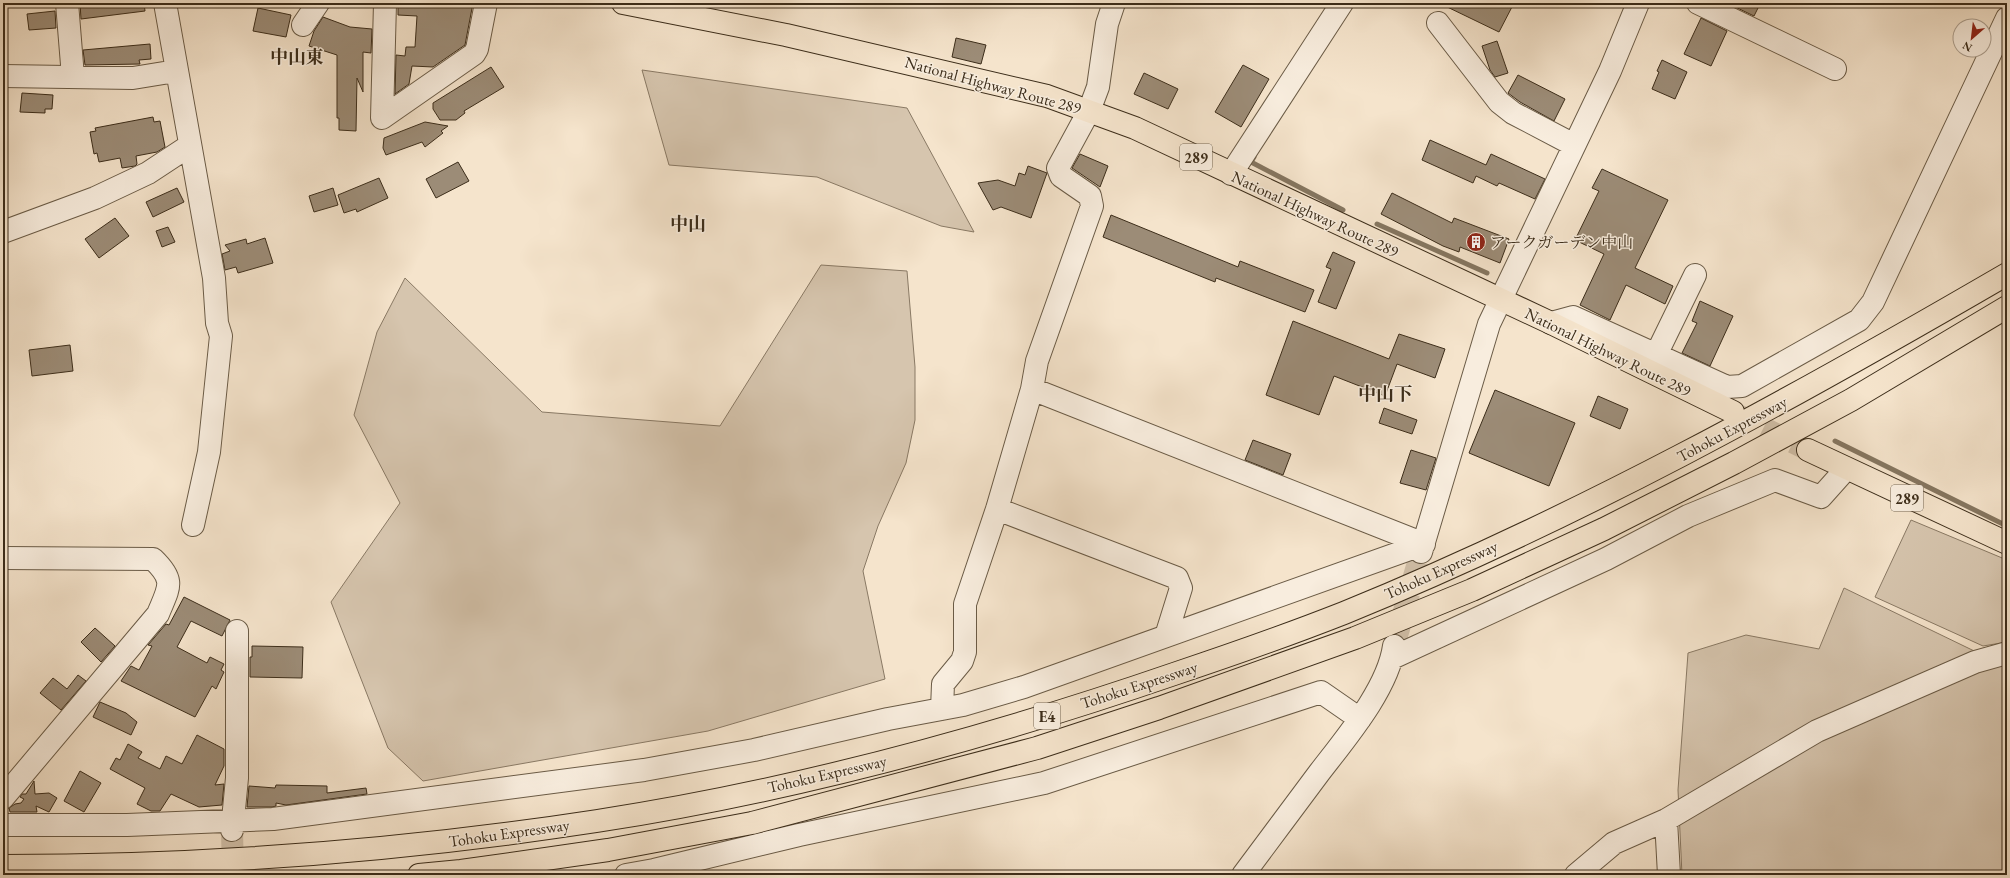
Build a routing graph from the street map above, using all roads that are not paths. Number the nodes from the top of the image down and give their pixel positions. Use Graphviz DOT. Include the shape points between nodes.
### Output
graph roads {
  1 [pos="67,3"];
  2 [pos="165,3"];
  3 [pos="318,3"];
  4 [pos="385,3"];
  5 [pos="486,3"];
  6 [pos="623,3"];
  7 [pos="1114,3"];
  8 [pos="1342,3"];
  9 [pos="1638,3"];
  10 [pos="1698,3"];
  11 [pos="2007,18"];
  12 [pos="1438,23"];
  13 [pos="303,25"];
  14 [pos="1835,69"];
  15 [pos="176,71"];
  16 [pos="3,76"];
  17 [pos="73,77"];
  18 [pos="1089,110"];
  19 [pos="1574,145"];
  20 [pos="189,146"];
  21 [pos="1231,174"];
  22 [pos="3,232"];
  23 [pos="2007,274"];
  24 [pos="1695,275"];
  25 [pos="1499,300"];
  26 [pos="2007,307"];
  27 [pos="1551,323"];
  28 [pos="1656,355"];
  29 [pos="1032,388"];
  30 [pos="1733,412"];
  31 [pos="1808,450"];
  32 [pos="1846,469"];
  33 [pos="997,509"];
  34 [pos="193,525"];
  35 [pos="2007,543"];
  36 [pos="1423,548"];
  37 [pos="3,558"];
  38 [pos="237,631"];
  39 [pos="1166,636"];
  40 [pos="2007,653"];
  41 [pos="942,709"];
  42 [pos="1360,719"];
  43 [pos="3,798"];
  44 [pos="1666,820"];
  45 [pos="3,825"];
  46 [pos="233,825"];
  47 [pos="3,866"];
  48 [pos="420,875"];
  49 [pos="626,875"];
  50 [pos="1243,875"];
  51 [pos="1576,875"];
  52 [pos="1669,875"];
  1 -- 17 [label="street"];
  2 -- 15 [label="street"];
  3 -- 13 [label="street"];
  4 -- 5 [label="street" via="382,118 474,54"];
  6 -- 18 [label="highway, National Highway Route 289 / 289" via="786,35 918,65 1046,96"];
  7 -- 18 [label="street" via="1107,24 1098,87"];
  8 -- 21 [label="street"];
  9 -- 19 [label="street" via="1610,71"];
  10 -- 14 [label="street"];
  11 -- 28 [label="street" via="1873,302 1859,320 1742,386 1727,387"];
  12 -- 19 [label="street" via="1498,102 1513,113"];
  15 -- 17 [label="street" via="133,78"];
  15 -- 20 [label="street"];
  16 -- 17 [label="street"];
  18 -- 21 [label="highway, National Highway Route 289 / 289" via="1135,128"];
  18 -- 29 [label="street" via="1058,168 1061,176 1090,196 1092,206 1037,361"];
  19 -- 25 [label="street"];
  20 -- 22 [label="street" via="141,176 95,198"];
  20 -- 34 [label="street" via="214,278 217,323 221,336 209,452"];
  21 -- 25 [label="highway, National Highway Route 289 / 289"];
  23 -- 47 [label="highway, Tohoku Expressway / E4" via="1833,375 1719,437 1586,504 1462,562 1342,614 1253,647 1025,723 744,794 600,820 455,840 304,854 177,863"];
  24 -- 28 [label="street"];
  25 -- 27 [label="highway, National Highway Route 289 / 289"];
  25 -- 36 [label="street" via="1489,324"];
  26 -- 48 [label="highway, Tohoku Expressway / E4" via="1851,400 1734,463 1597,532 1472,590 1355,638 1159,708 1037,748 752,823 608,850"];
  27 -- 28 [label="street" via="1573,317"];
  27 -- 30 [label="highway, National Highway Route 289 / 289"];
  29 -- 33 [label="street"];
  29 -- 36 [label="street"];
  31 -- 32 [label="highway, 289"];
  32 -- 35 [label="highway, 289"];
  32 -- 42 [label="street" via="1821,497 1775,480 1695,513 1606,559 1393,652"];
  33 -- 39 [label="street" via="1177,578 1181,588"];
  33 -- 41 [label="street" via="965,604 964,656 943,684"];
  36 -- 39 [label="street"];
  37 -- 43 [label="street" via="152,558 166,571 168,580 166,595 158,614"];
  38 -- 46 [label="street" via="237,778"];
  39 -- 41 [label="street" via="1024,687"];
  40 -- 44 [label="street" via="1975,662 1817,731"];
  41 -- 46 [label="street" via="754,750 644,770"];
  42 -- 49 [label="street" via="1321,692 1044,783"];
  42 -- 50 [label="street"];
  44 -- 51 [label="street" via="1614,843"];
  44 -- 52 [label="street"];
  45 -- 46 [label="street"];
}
